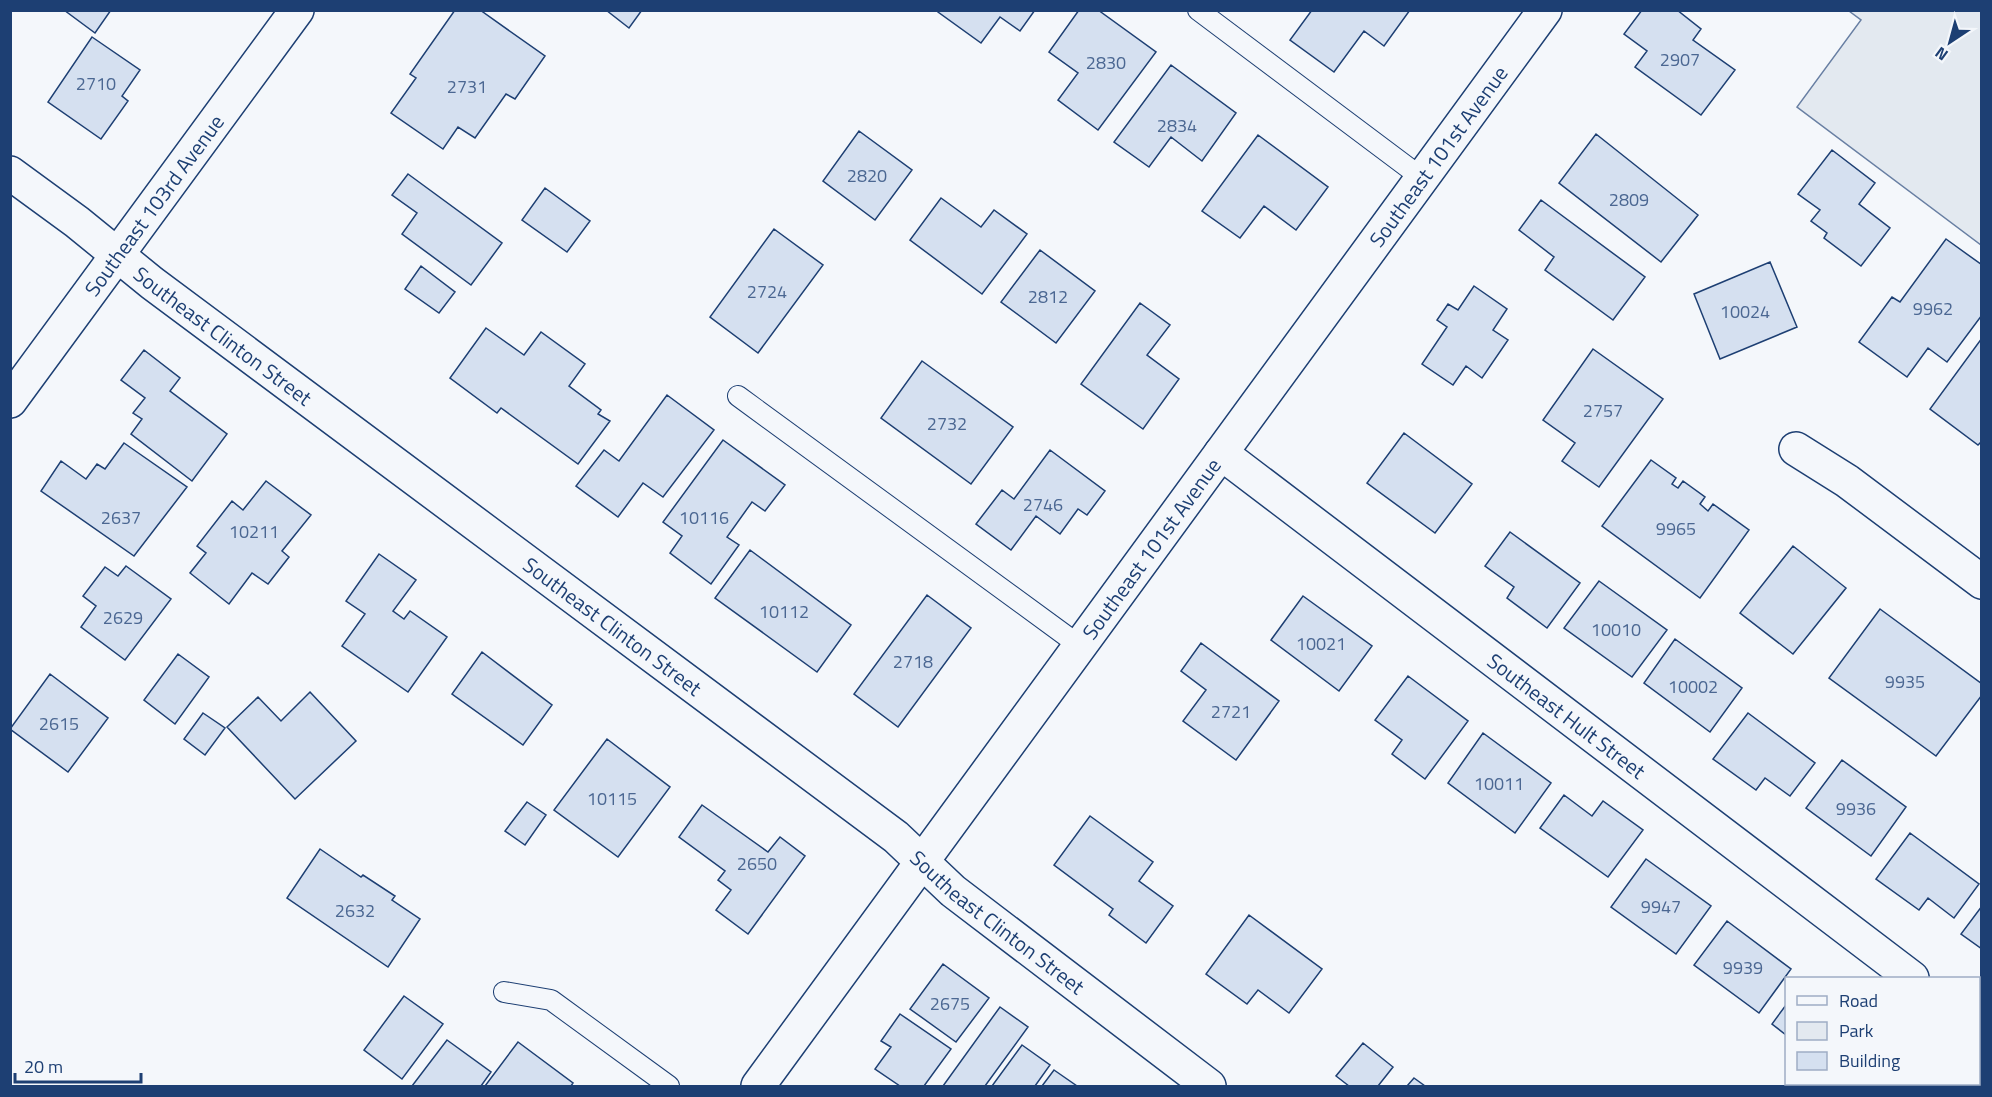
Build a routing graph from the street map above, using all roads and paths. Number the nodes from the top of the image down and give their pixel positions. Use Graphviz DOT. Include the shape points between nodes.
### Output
graph roads {
  1 [pos="297,10"];
  2 [pos="1198,10"];
  3 [pos="1545,10"];
  4 [pos="10,173"];
  5 [pos="1422,178"];
  6 [pos="117,256"];
  7 [pos="738,396"];
  8 [pos="10,401"];
  9 [pos="1796,449"];
  10 [pos="1221,453"];
  11 [pos="1982,582"];
  12 [pos="1080,646"];
  13 [pos="922,863"];
  14 [pos="1911,977"];
  15 [pos="504,992"];
  16 [pos="669,1086"];
  17 [pos="758,1086"];
  18 [pos="1209,1086"];
  1 -- 6 [label="street, Southeast 103rd Avenue"];
  2 -- 5 [label="lane"];
  3 -- 5 [label="street, Southeast 101st Avenue"];
  4 -- 6 [label="street, Southeast Clinton Street"];
  5 -- 10 [label="street, Southeast 101st Avenue"];
  6 -- 8 [label="street, Southeast 103rd Avenue"];
  6 -- 13 [label="street, Southeast Clinton Street" via="896,837"];
  7 -- 12 [label="lane"];
  9 -- 11 [label="street" via="1847,481"];
  10 -- 12 [label="street, Southeast 101st Avenue"];
  10 -- 14 [label="street, Southeast Hult Street"];
  12 -- 13 [label="street, Southeast 101st Avenue"];
  13 -- 17 [label="street, Southeast 101st Avenue"];
  13 -- 18 [label="street, Southeast Clinton Street" via="953,891"];
  15 -- 16 [label="lane" via="551,1000"];
}
